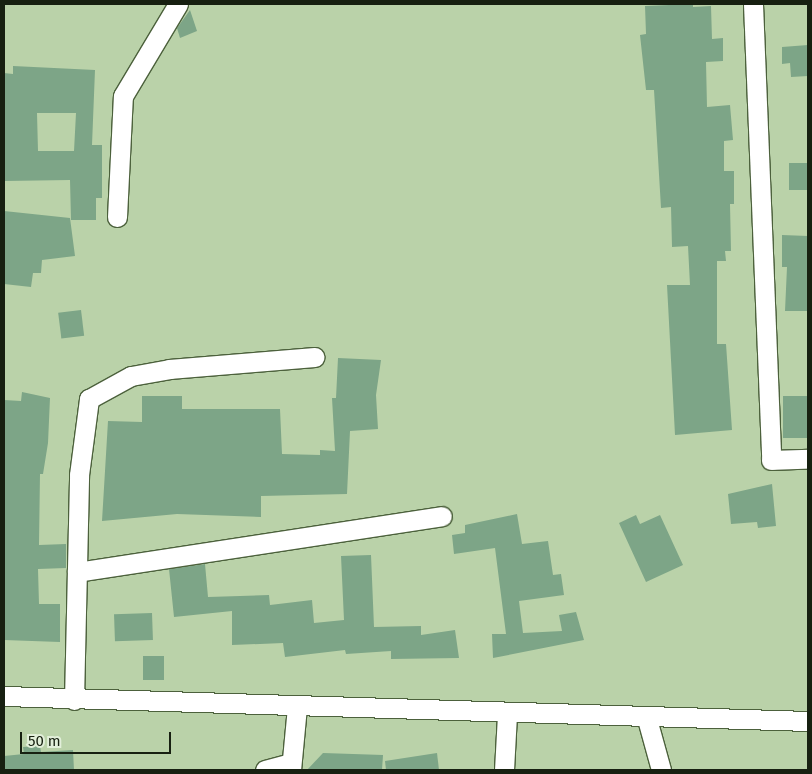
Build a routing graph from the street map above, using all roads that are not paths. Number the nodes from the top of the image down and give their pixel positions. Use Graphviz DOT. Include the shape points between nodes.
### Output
graph roads {
  1 [pos="178,4"];
  2 [pos="753,4"];
  3 [pos="117,217"];
  4 [pos="315,357"];
  5 [pos="808,459"];
  6 [pos="442,516"];
  7 [pos="77,572"];
  8 [pos="4,696"];
  9 [pos="74,700"];
  10 [pos="297,707"];
  11 [pos="507,714"];
  12 [pos="647,719"];
  13 [pos="808,721"];
  14 [pos="291,767"];
  15 [pos="265,770"];
  16 [pos="504,770"];
  17 [pos="661,770"];
  1 -- 3 [label="street" via="123,96"];
  2 -- 5 [label="street" via="771,460"];
  4 -- 7 [label="street" via="169,369 131,376 96,392 85,409 83,426"];
  6 -- 7 [label="street"];
  7 -- 9 [label="street"];
  8 -- 9 [label="street"];
  9 -- 10 [label="street"];
  10 -- 11 [label="street"];
  10 -- 14 [label="street"];
  11 -- 12 [label="street"];
  11 -- 16 [label="street"];
  12 -- 13 [label="street"];
  12 -- 17 [label="street"];
  14 -- 15 [label="street"];
}
